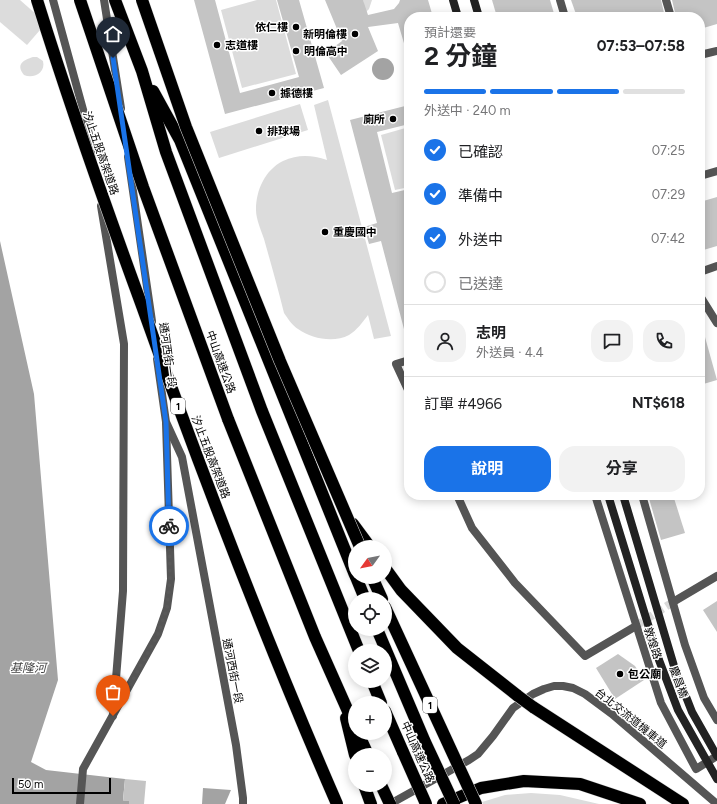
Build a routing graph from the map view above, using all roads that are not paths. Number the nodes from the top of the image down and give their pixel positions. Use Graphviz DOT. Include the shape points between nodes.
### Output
graph roads {
  1 [pos="37,0"];
  2 [pos="53,0"];
  3 [pos="80,0"];
  4 [pos="104,0"];
  5 [pos="116,0"];
  6 [pos="142,0"];
  7 [pos="453,0"];
  8 [pos="474,0"];
  9 [pos="560,0"];
  10 [pos="666,0"];
  11 [pos="457,12"];
  12 [pos="478,12"];
  13 [pos="564,12"];
  14 [pos="670,12"];
  15 [pos="717,50"];
  16 [pos="705,54"];
  17 [pos="142,71"];
  18 [pos="717,171"];
  19 [pos="705,175"];
  20 [pos="717,266"];
  21 [pos="705,270"];
  22 [pos="705,304"];
  23 [pos="717,323"];
  24 [pos="404,362"];
  25 [pos="404,381"];
  26 [pos="166,422"];
  27 [pos="304,449"];
  28 [pos="459,500"];
  29 [pos="597,500"];
  30 [pos="610,500"];
  31 [pos="624,500"];
  32 [pos="643,500"];
  33 [pos="357,540"];
  34 [pos="365,540"];
  35 [pos="348,559"];
  36 [pos="717,576"];
  37 [pos="392,578"];
  38 [pos="673,602"];
  39 [pos="392,622"];
  40 [pos="636,626"];
  41 [pos="380,636"];
  42 [pos="355,644"];
  43 [pos="340,693"];
  44 [pos="348,711"];
  45 [pos="113,716"];
  46 [pos="717,720"];
  47 [pos="392,727"];
  48 [pos="353,748"];
  49 [pos="717,756"];
  50 [pos="717,778"];
  51 [pos="367,792"];
  52 [pos="384,792"];
  53 [pos="80,804"];
  54 [pos="243,804"];
  55 [pos="337,804"];
  56 [pos="371,804"];
  57 [pos="390,804"];
  58 [pos="426,804"];
  59 [pos="443,804"];
  60 [pos="454,804"];
  61 [pos="476,804"];
  62 [pos="640,804"];
  63 [pos="683,804"];
  64 [pos="717,804"];
  1 -- 55 [label="highway, 汐止五股高架道路 / 1, bridge" via="94,174 172,391 249,594"];
  2 -- 45 [label="street" via="87,124 124,344 123,591"];
  3 -- 43 [label="highway, 中山高速公路, bridge" via="143,187 228,419"];
  4 -- 26 [label="street, 通河西街一段"];
  5 -- 17 [label="highway, 中山高速公路"];
  6 -- 33 [label="highway, bridge" via="189,134 280,361"];
  7 -- 11 [label="street"];
  8 -- 12 [label="street"];
  9 -- 13 [label="street"];
  10 -- 14 [label="street"];
  15 -- 16 [label="street"];
  17 -- 27 [label="highway" via="180,140"];
  17 -- 42 [label="highway, 中山高速公路" via="166,152 262,411"];
  18 -- 19 [label="street"];
  20 -- 21 [label="street"];
  22 -- 23 [label="street"];
  24 -- 25 [label="street" via="396,364"];
  26 -- 45 [label="street" via="170,579 167,608 158,634"];
  26 -- 54 [label="street, 通河西街一段" via="182,457 236,746"];
  27 -- 34 [label="highway"];
  27 -- 35 [label="highway"];
  28 -- 40 [label="street" via="472,528 515,583 585,656"];
  29 -- 40 [label="street, 敦煌路"];
  30 -- 50 [label="street, 慶昌橋, bridge" via="659,660 678,710"];
  31 -- 49 [label="street, 慶昌橋, bridge" via="674,666 692,712"];
  32 -- 38 [label="street"];
  36 -- 38 [label="street"];
  37 -- 63 [label="highway, bridge" via="457,648 518,696"];
  38 -- 46 [label="street" via="704,698"];
  39 -- 61 [label="highway, 1, bridge"];
  40 -- 49 [label="street, 敦煌路" via="660,703 696,769"];
  41 -- 60 [label="highway, 1, bridge"];
  43 -- 44 [label="highway, 中山高速公路"];
  43 -- 48 [label="highway"];
  45 -- 53 [label="street" via="83,769"];
  47 -- 58 [label="highway, 中山高速公路, bridge"];
  51 -- 56 [label="highway"];
  52 -- 57 [label="highway, bridge"];
  57 -- 64 [label="street, 台北交流道機車道" via="478,754 513,708 533,694 544,688 563,686 585,694 612,714"];
  59 -- 62 [label="highway" via="481,788 524,781 580,784"];
}
